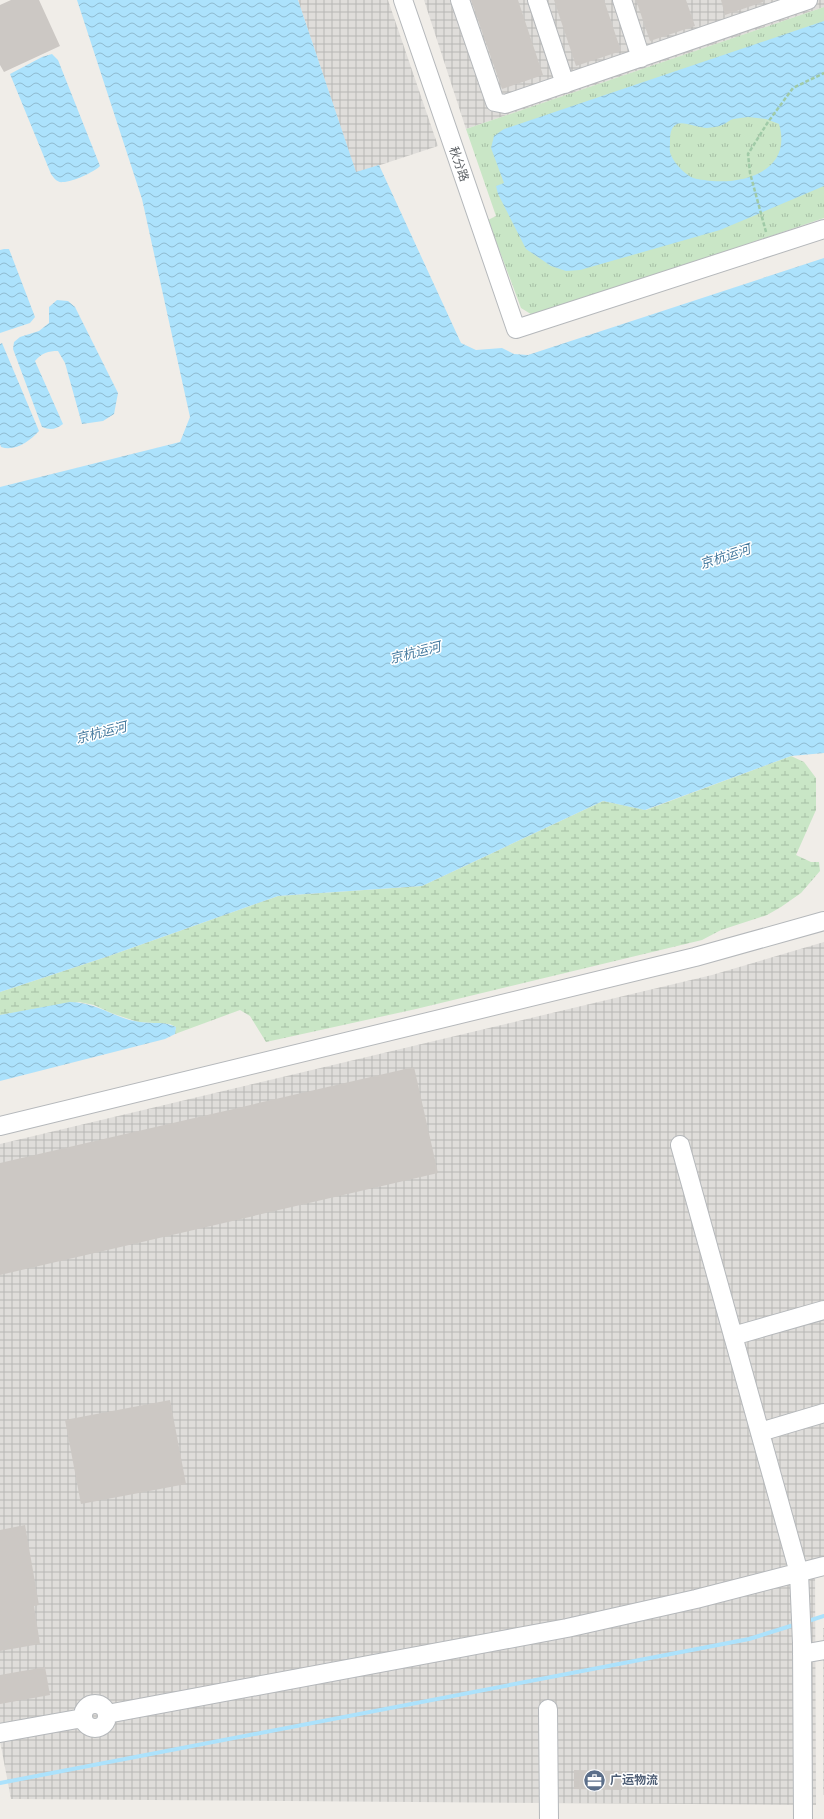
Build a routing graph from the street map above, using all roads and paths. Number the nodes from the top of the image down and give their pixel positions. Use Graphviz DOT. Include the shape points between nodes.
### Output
graph roads {
  1 [pos="403,0"];
  2 [pos="460,0"];
  3 [pos="537,0"];
  4 [pos="622,0"];
  5 [pos="798,1"];
  6 [pos="641,58"];
  7 [pos="824,73"];
  8 [pos="566,84"];
  9 [pos="762,218"];
  10 [pos="824,230"];
  11 [pos="824,921"];
  12 [pos="0,1126"];
  13 [pos="680,1145"];
  14 [pos="824,1310"];
  15 [pos="733,1336"];
  16 [pos="824,1413"];
  17 [pos="760,1432"];
  18 [pos="824,1566"];
  19 [pos="799,1573"];
  20 [pos="802,1649"];
  21 [pos="824,1650"];
  22 [pos="548,1709"];
  23 [pos="0,1733"];
  24 [pos="549,1819"];
  25 [pos="803,1819"];
  1 -- 10 [label="street, 秋分路" via="516,329"];
  2 -- 8 [label="street" via="495,102 505,104"];
  3 -- 8 [label="street"];
  4 -- 6 [label="street"];
  5 -- 6 [label="street"];
  6 -- 8 [label="street"];
  7 -- 9 [label="path" via="793,88 748,154 750,173"];
  11 -- 12 [label="street" via="694,957"];
  13 -- 15 [label="street"];
  14 -- 15 [label="street"];
  15 -- 17 [label="street"];
  16 -- 17 [label="street"];
  17 -- 19 [label="street"];
  18 -- 19 [label="street"];
  19 -- 20 [label="street"];
  19 -- 23 [label="street" via="567,1628 107,1714 101,1706 93,1704 86,1707 83,1718"];
  20 -- 21 [label="street"];
  20 -- 25 [label="street"];
  22 -- 24 [label="street"];
}
